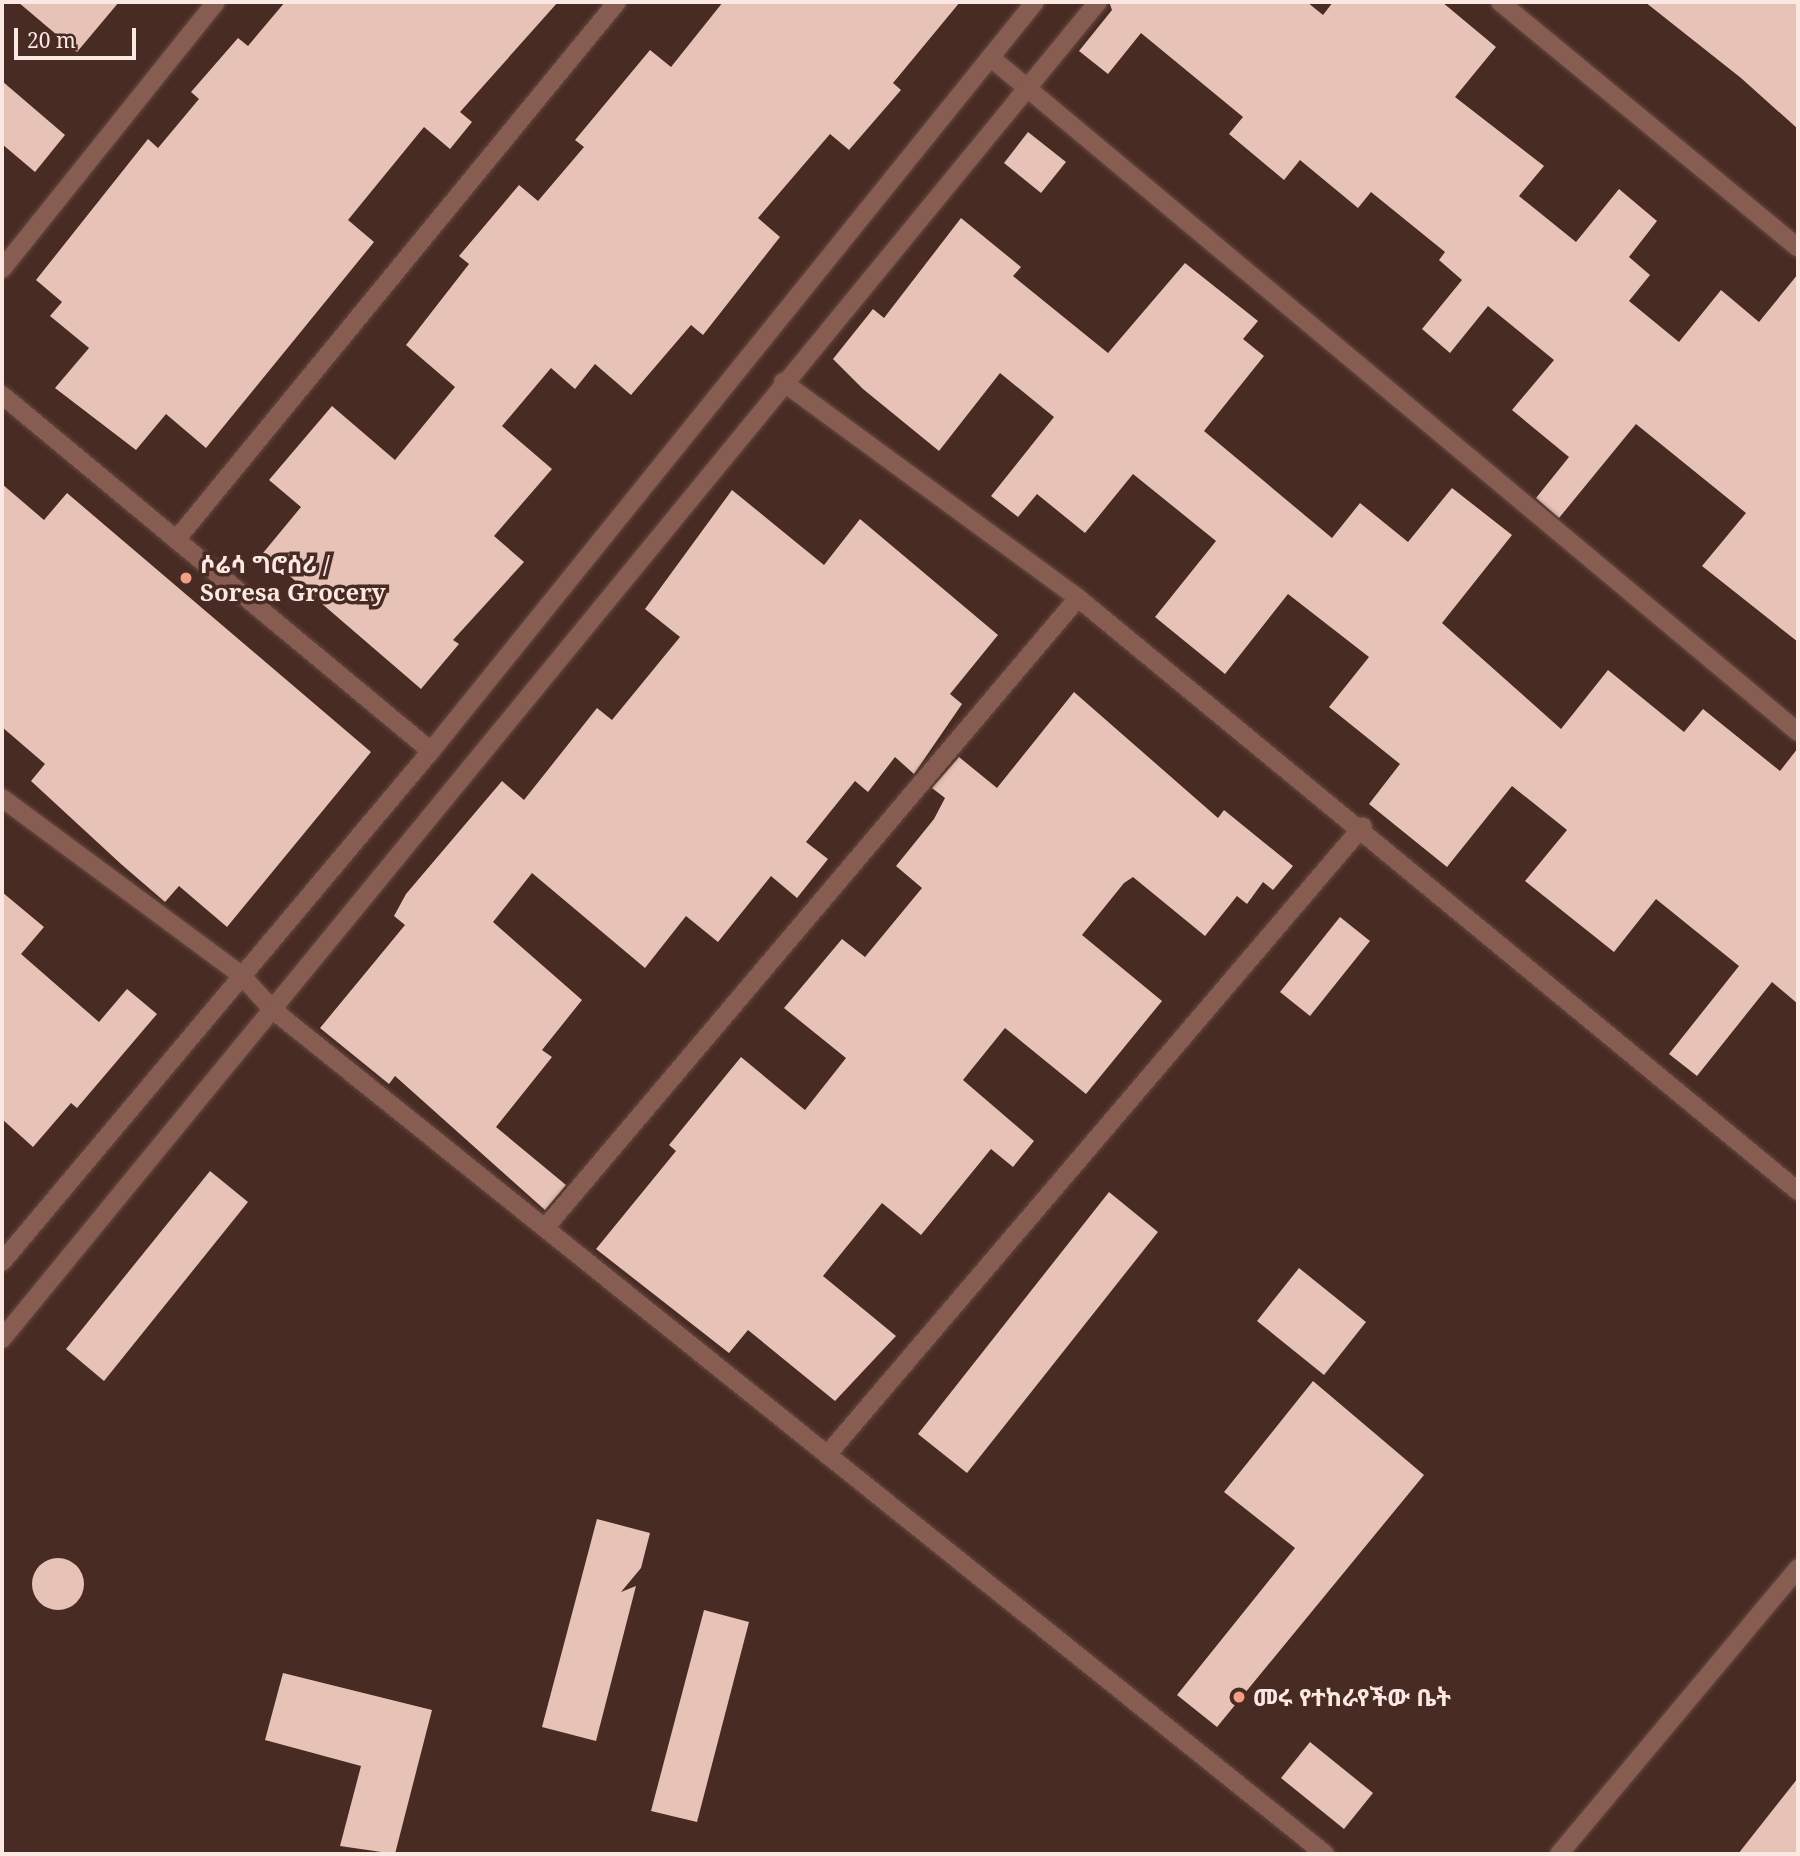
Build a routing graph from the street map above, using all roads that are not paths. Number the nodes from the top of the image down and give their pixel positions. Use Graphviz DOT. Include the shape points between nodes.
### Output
graph roads {
  1 [pos="216,2"];
  2 [pos="617,2"];
  3 [pos="1035,2"];
  4 [pos="1098,2"];
  5 [pos="1500,2"];
  6 [pos="990,57"];
  7 [pos="1027,90"];
  8 [pos="1798,248"];
  9 [pos="2,269"];
  10 [pos="783,382"];
  11 [pos="2,395"];
  12 [pos="176,540"];
  13 [pos="1078,598"];
  14 [pos="1798,732"];
  15 [pos="431,751"];
  16 [pos="2,798"];
  17 [pos="1363,826"];
  18 [pos="241,975"];
  19 [pos="273,1010"];
  20 [pos="1798,1191"];
  21 [pos="545,1228"];
  22 [pos="2,1262"];
  23 [pos="2,1339"];
  24 [pos="827,1455"];
  25 [pos="1798,1568"];
  26 [pos="1325,1854"];
  27 [pos="1559,1854"];
  1 -- 9 [label="street"];
  2 -- 12 [label="street"];
  3 -- 6 [label="street"];
  4 -- 7 [label="street"];
  5 -- 8 [label="street"];
  6 -- 7 [label="street"];
  6 -- 15 [label="street"];
  7 -- 10 [label="street"];
  7 -- 14 [label="street"];
  10 -- 13 [label="street"];
  10 -- 19 [label="street"];
  11 -- 12 [label="street"];
  12 -- 15 [label="street"];
  13 -- 17 [label="street"];
  13 -- 21 [label="street"];
  15 -- 18 [label="street"];
  16 -- 18 [label="street"];
  17 -- 20 [label="street"];
  17 -- 24 [label="street"];
  18 -- 19 [label="street"];
  18 -- 22 [label="street"];
  19 -- 21 [label="street"];
  19 -- 23 [label="street"];
  21 -- 24 [label="street"];
  24 -- 26 [label="street"];
  25 -- 27 [label="street"];
}
